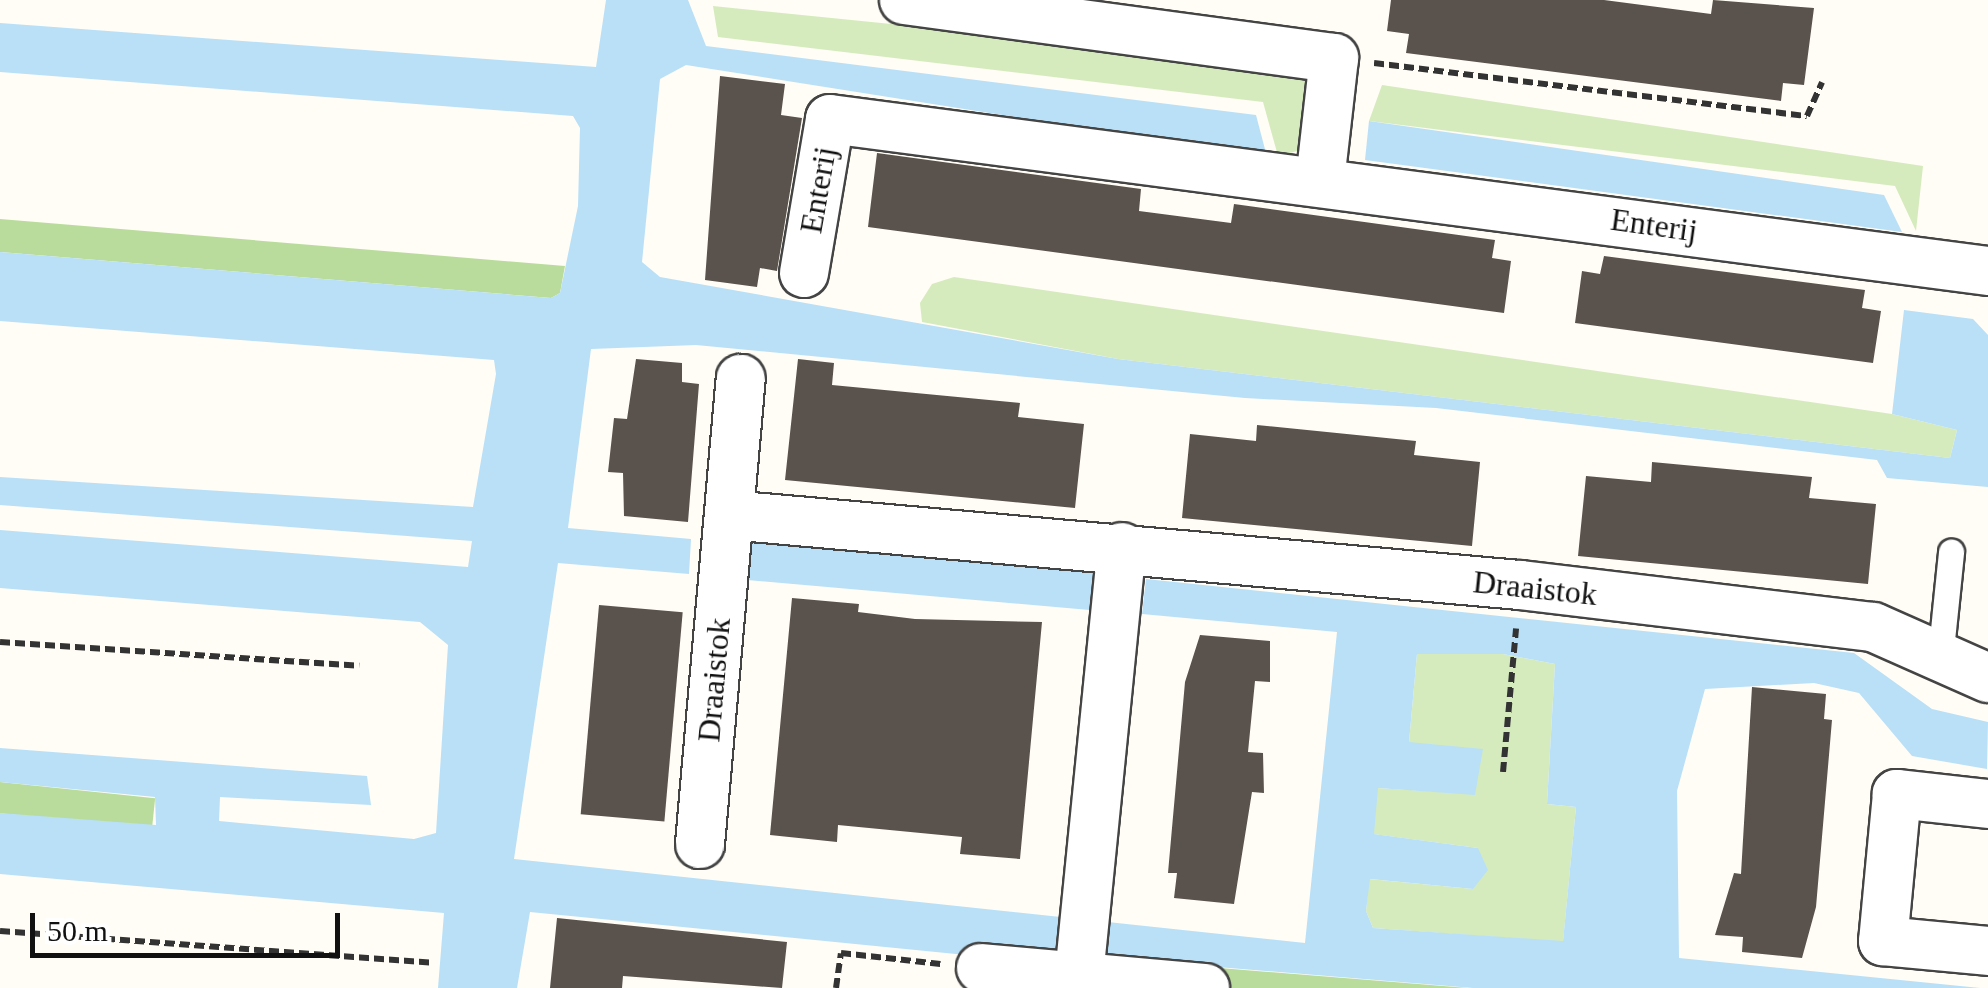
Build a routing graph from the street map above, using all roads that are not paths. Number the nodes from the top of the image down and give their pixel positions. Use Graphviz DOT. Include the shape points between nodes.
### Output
graph roads {
  1 [pos="904,0"];
  2 [pos="1320,180"];
  3 [pos="1988,271"];
  4 [pos="804,272"];
  5 [pos="742,379"];
  6 [pos="726,546"];
  7 [pos="1951,552"];
  8 [pos="1120,559"];
  9 [pos="1940,660"];
  10 [pos="1988,678"];
  11 [pos="1988,804"];
  12 [pos="700,844"];
  13 [pos="1988,951"];
  14 [pos="981,968"];
  15 [pos="1079,976"];
  16 [pos="1205,988"];
  1 -- 2 [label="street" via="1334,58"];
  2 -- 3 [label="street, Enterij"];
  2 -- 4 [label="street, Enterij" via="830,119"];
  5 -- 6 [label="street, Draaistok"];
  6 -- 8 [label="street, Draaistok"];
  6 -- 12 [label="street, Draaistok"];
  7 -- 9 [label="lane"];
  8 -- 9 [label="street, Draaistok" via="1520,585 1873,627"];
  8 -- 15 [label="street"];
  9 -- 10 [label="street, Draaistok"];
  11 -- 13 [label="street" via="1897,794 1883,941"];
  14 -- 15 [label="street"];
  15 -- 16 [label="street"];
}
